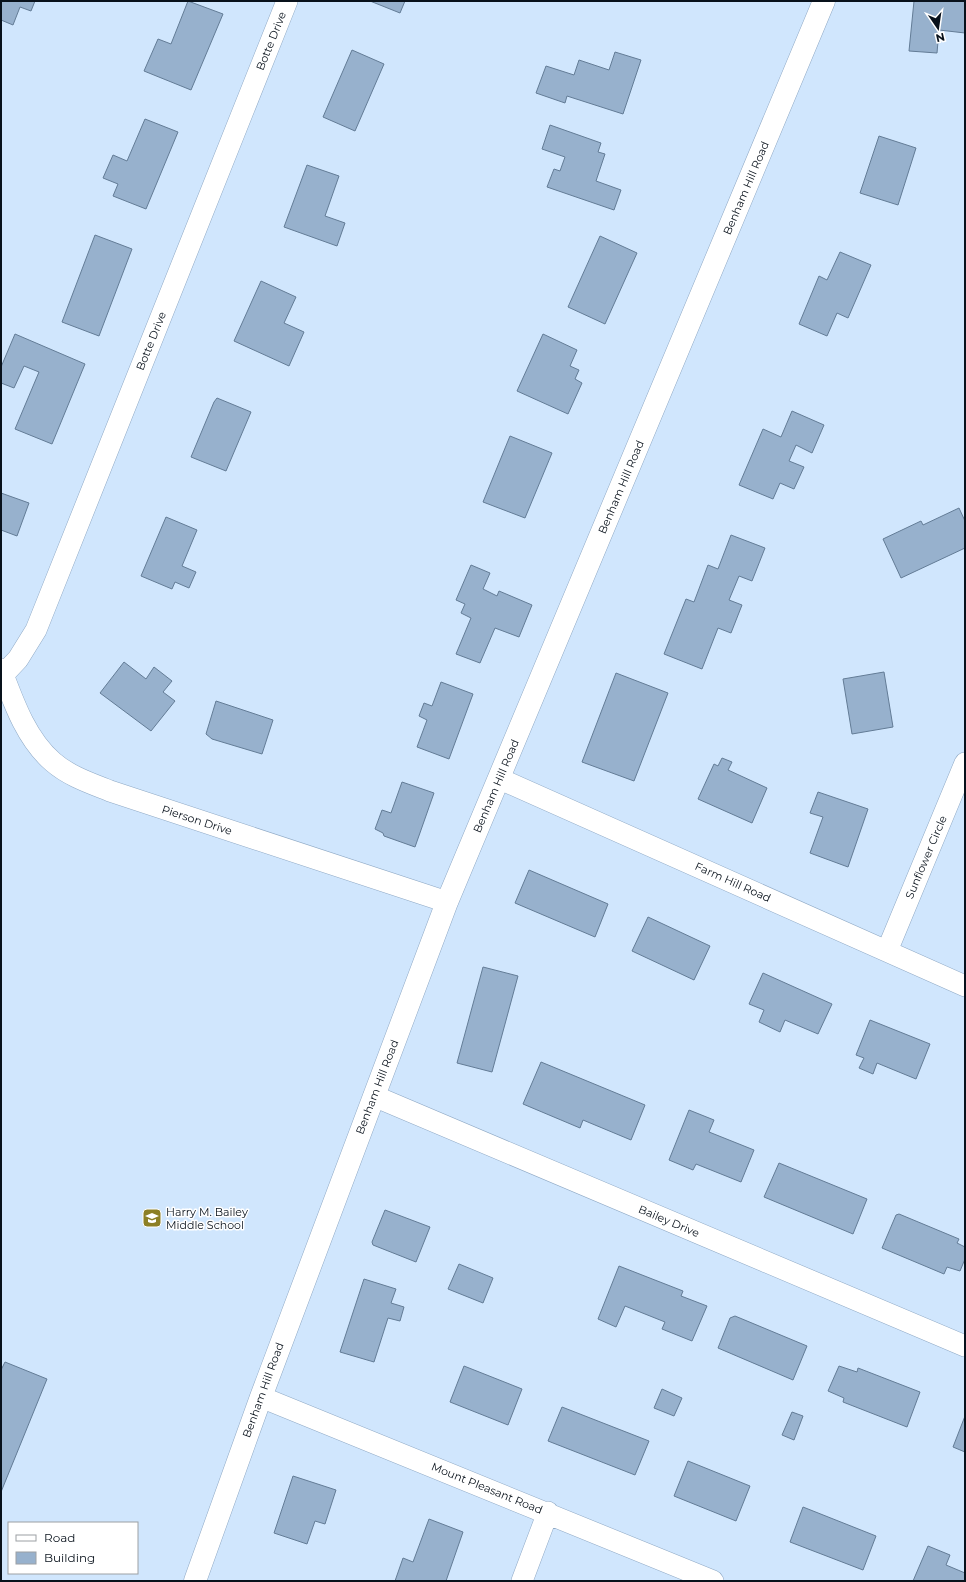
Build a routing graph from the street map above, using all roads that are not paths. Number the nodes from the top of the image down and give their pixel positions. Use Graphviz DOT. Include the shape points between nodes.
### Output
graph roads {
  1 [pos="287,1"];
  2 [pos="824,1"];
  3 [pos="2,672"];
  4 [pos="965,763"];
  5 [pos="500,779"];
  6 [pos="447,902"];
  7 [pos="887,951"];
  8 [pos="965,986"];
  9 [pos="374,1096"];
  10 [pos="965,1346"];
  11 [pos="261,1397"];
  12 [pos="548,1512"];
  13 [pos="195,1581"];
  14 [pos="522,1581"];
  15 [pos="712,1581"];
  1 -- 3 [label="street, Botte Drive" via="36,630 18,659"];
  2 -- 5 [label="street, Benham Hill Road"];
  3 -- 6 [label="street, Pierson Drive" via="22,720 34,741 52,762 79,779"];
  4 -- 7 [label="street, Sunflower Circle"];
  5 -- 6 [label="street, Benham Hill Road"];
  5 -- 7 [label="street, Farm Hill Road"];
  6 -- 9 [label="street, Benham Hill Road"];
  7 -- 8 [label="street, Farm Hill Road"];
  9 -- 10 [label="street, Bailey Drive"];
  9 -- 11 [label="street, Benham Hill Road"];
  11 -- 12 [label="street, Mount Pleasant Road"];
  11 -- 13 [label="street, Benham Hill Road"];
  12 -- 14 [label="street"];
  12 -- 15 [label="street, Mount Pleasant Road"];
}
